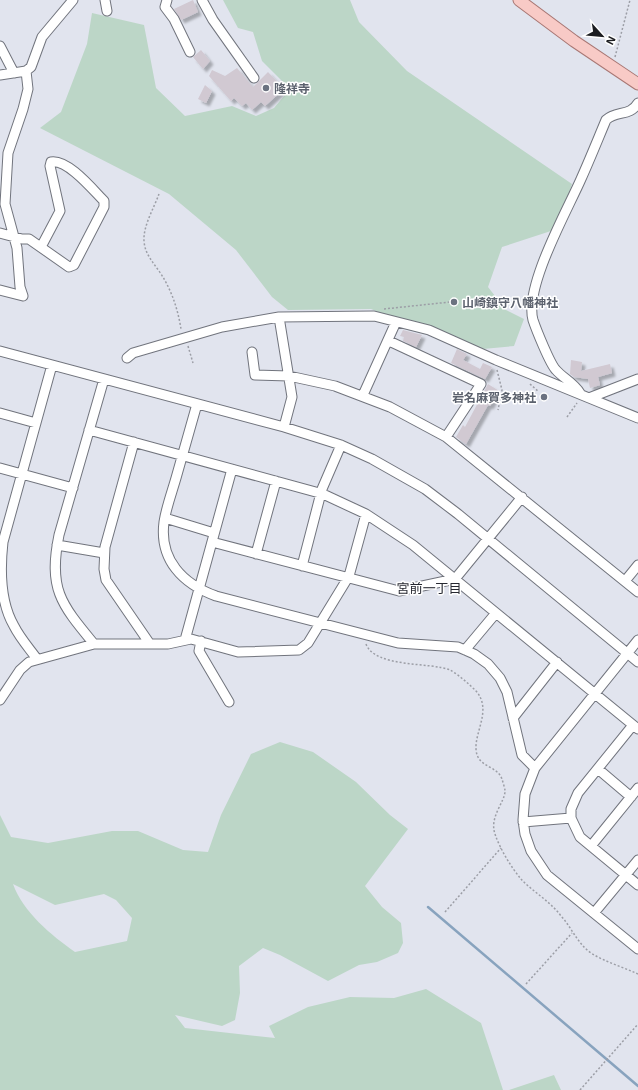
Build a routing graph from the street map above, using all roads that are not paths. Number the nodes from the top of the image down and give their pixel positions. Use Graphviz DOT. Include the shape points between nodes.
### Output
graph roads {
  1 [pos="73,0"];
  2 [pos="105,0"];
  3 [pos="167,0"];
  4 [pos="202,0"];
  5 [pos="519,0"];
  6 [pos="107,11"];
  7 [pos="0,46"];
  8 [pos="190,52"];
  9 [pos="26,71"];
  10 [pos="14,72"];
  11 [pos="0,74"];
  12 [pos="254,78"];
  13 [pos="638,84"];
  14 [pos="638,103"];
  15 [pos="0,233"];
  16 [pos="13,236"];
  17 [pos="41,247"];
  18 [pos="0,290"];
  19 [pos="279,317"];
  20 [pos="396,322"];
  21 [pos="388,341"];
  22 [pos="0,351"];
  23 [pos="252,352"];
  24 [pos="127,358"];
  25 [pos="52,365"];
  26 [pos="289,376"];
  27 [pos="104,379"];
  28 [pos="638,379"];
  29 [pos="363,395"];
  30 [pos="584,396"];
  31 [pos="197,404"];
  32 [pos="0,413"];
  33 [pos="638,418"];
  34 [pos="36,423"];
  35 [pos="284,427"];
  36 [pos="89,430"];
  37 [pos="446,437"];
  38 [pos="134,442"];
  39 [pos="341,445"];
  40 [pos="183,456"];
  41 [pos="0,468"];
  42 [pos="232,469"];
  43 [pos="22,474"];
  44 [pos="276,481"];
  45 [pos="73,488"];
  46 [pos="321,494"];
  47 [pos="522,497"];
  48 [pos="366,514"];
  49 [pos="165,518"];
  50 [pos="4,524"];
  51 [pos="214,533"];
  52 [pos="488,539"];
  53 [pos="212,542"];
  54 [pos="57,545"];
  55 [pos="104,553"];
  56 [pos="256,554"];
  57 [pos="638,565"];
  58 [pos="302,566"];
  59 [pos="348,578"];
  60 [pos="456,579"];
  61 [pos="625,581"];
  62 [pos="199,589"];
  63 [pos="638,592"];
  64 [pos="3,605"];
  65 [pos="496,612"];
  66 [pos="321,623"];
  67 [pos="185,640"];
  68 [pos="638,640"];
  69 [pos="201,642"];
  70 [pos="94,644"];
  71 [pos="150,644"];
  72 [pos="464,650"];
  73 [pos="627,653"];
  74 [pos="37,659"];
  75 [pos="557,662"];
  76 [pos="638,662"];
  77 [pos="595,693"];
  78 [pos="0,700"];
  79 [pos="229,702"];
  80 [pos="513,718"];
  81 [pos="636,727"];
  82 [pos="535,768"];
  83 [pos="598,769"];
  84 [pos="638,788"];
  85 [pos="631,797"];
  86 [pos="571,818"];
  87 [pos="523,822"];
  88 [pos="590,846"];
  89 [pos="638,860"];
  90 [pos="626,875"];
  91 [pos="638,885"];
  92 [pos="594,913"];
  93 [pos="638,950"];
  1 -- 9 [label="street" via="42,37 31,67"];
  2 -- 6 [label="street"];
  3 -- 8 [label="street" via="165,7 174,19"];
  4 -- 12 [label="street"];
  5 -- 13 [label="main road"];
  7 -- 10 [label="street"];
  9 -- 10 [label="street"];
  9 -- 16 [label="street" via="28,89 8,153 5,204"];
  10 -- 11 [label="street"];
  14 -- 30 [label="street" via="630,112 606,120 553,237 532,297 531,312 534,322 554,368"];
  15 -- 16 [label="street"];
  16 -- 17 [label="street" via="30,238"];
  16 -- 18 [label="street" via="23,296"];
  17 -- 17 [label="street" via="60,210 50,166 51,162 55,161 75,172 104,201 104,207 74,265 69,267"];
  19 -- 20 [label="street" via="357,315 374,316"];
  19 -- 24 [label="street" via="222,327 133,353"];
  19 -- 26 [label="street"];
  20 -- 21 [label="street"];
  20 -- 30 [label="street" via="429,330"];
  21 -- 29 [label="street"];
  21 -- 37 [label="street" via="481,384"];
  22 -- 25 [label="street"];
  23 -- 26 [label="street" via="255,375"];
  25 -- 27 [label="street"];
  25 -- 34 [label="street"];
  26 -- 29 [label="street"];
  26 -- 35 [label="street" via="292,397"];
  27 -- 31 [label="street"];
  27 -- 36 [label="street"];
  28 -- 30 [label="street"];
  29 -- 37 [label="street"];
  30 -- 33 [label="street"];
  31 -- 35 [label="street"];
  31 -- 40 [label="street"];
  32 -- 34 [label="street"];
  34 -- 43 [label="street"];
  35 -- 39 [label="street"];
  36 -- 38 [label="street"];
  36 -- 45 [label="street"];
  37 -- 47 [label="street"];
  38 -- 40 [label="street"];
  38 -- 55 [label="street"];
  39 -- 46 [label="street"];
  39 -- 52 [label="street" via="425,489"];
  40 -- 42 [label="street"];
  40 -- 49 [label="street"];
  41 -- 43 [label="street"];
  42 -- 44 [label="street"];
  42 -- 51 [label="street"];
  43 -- 45 [label="street"];
  43 -- 50 [label="street"];
  44 -- 46 [label="street"];
  44 -- 56 [label="street"];
  45 -- 54 [label="street"];
  46 -- 48 [label="street"];
  46 -- 58 [label="street"];
  47 -- 52 [label="street"];
  47 -- 61 [label="street"];
  48 -- 59 [label="street"];
  48 -- 60 [label="street" via="413,545"];
  49 -- 51 [label="street"];
  49 -- 62 [label="street" via="164,536 170,561 182,578"];
  50 -- 64 [label="street" via="1,559"];
  51 -- 53 [label="street"];
  52 -- 60 [label="street"];
  52 -- 73 [label="street"];
  53 -- 56 [label="street"];
  53 -- 62 [label="street"];
  54 -- 55 [label="street"];
  54 -- 70 [label="street" via="55,564 58,593 72,618"];
  55 -- 71 [label="street" via="106,580"];
  56 -- 58 [label="street"];
  57 -- 61 [label="street"];
  58 -- 59 [label="street"];
  59 -- 60 [label="street" via="399,591"];
  59 -- 66 [label="street"];
  60 -- 65 [label="street"];
  61 -- 63 [label="street"];
  62 -- 66 [label="street" via="216,596"];
  62 -- 67 [label="street"];
  64 -- 74 [label="street" via="13,626"];
  65 -- 72 [label="street"];
  65 -- 75 [label="street"];
  66 -- 69 [label="street" via="308,644 299,650 238,652"];
  66 -- 72 [label="street" via="403,644 458,647"];
  67 -- 69 [label="street"];
  67 -- 71 [label="street" via="168,644"];
  68 -- 73 [label="street"];
  69 -- 79 [label="street" via="199,651"];
  70 -- 71 [label="street"];
  70 -- 74 [label="street"];
  72 -- 80 [label="street" via="488,664 500,678 507,692"];
  73 -- 76 [label="street"];
  73 -- 77 [label="street"];
  74 -- 78 [label="street" via="20,670"];
  75 -- 77 [label="street"];
  75 -- 80 [label="street"];
  77 -- 81 [label="street"];
  77 -- 82 [label="street"];
  80 -- 82 [label="street" via="522,754"];
  81 -- 83 [label="street"];
  82 -- 87 [label="street" via="525,794"];
  83 -- 85 [label="street"];
  83 -- 86 [label="street" via="574,800"];
  84 -- 85 [label="street"];
  85 -- 88 [label="street"];
  86 -- 87 [label="street"];
  86 -- 88 [label="street" via="580,837"];
  87 -- 92 [label="street" via="531,851 547,875"];
  88 -- 90 [label="street"];
  89 -- 90 [label="street"];
  90 -- 91 [label="street"];
  90 -- 92 [label="street"];
  92 -- 93 [label="street"];
}
